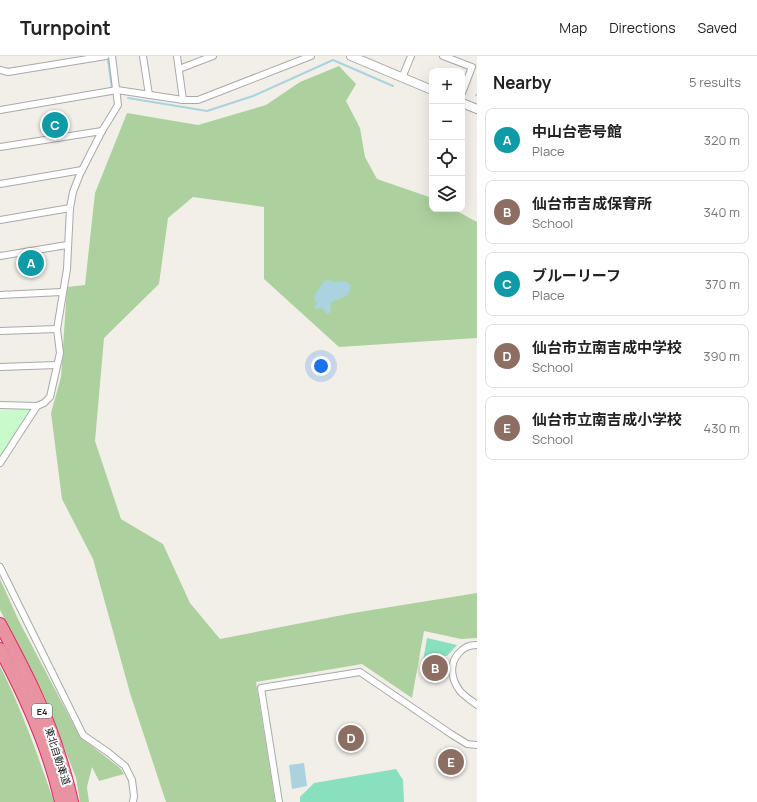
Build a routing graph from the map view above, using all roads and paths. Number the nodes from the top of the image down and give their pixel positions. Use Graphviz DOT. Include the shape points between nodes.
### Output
graph roads {
  1 [pos="106,56"];
  2 [pos="112,56"];
  3 [pos="143,56"];
  4 [pos="177,56"];
  5 [pos="213,56"];
  6 [pos="311,56"];
  7 [pos="351,56"];
  8 [pos="411,56"];
  9 [pos="443,56"];
  10 [pos="455,58"];
  11 [pos="179,69"];
  12 [pos="0,70"];
  13 [pos="402,78"];
  14 [pos="465,85"];
  15 [pos="429,89"];
  16 [pos="117,90"];
  17 [pos="149,95"];
  18 [pos="183,100"];
  19 [pos="464,104"];
  20 [pos="477,109"];
  21 [pos="0,110"];
  22 [pos="102,131"];
  23 [pos="0,147"];
  24 [pos="82,170"];
  25 [pos="0,184"];
  26 [pos="70,208"];
  27 [pos="0,220"];
  28 [pos="67,245"];
  29 [pos="0,256"];
  30 [pos="62,292"];
  31 [pos="0,295"];
  32 [pos="57,329"];
  33 [pos="0,331"];
  34 [pos="57,365"];
  35 [pos="0,367"];
  36 [pos="0,406"];
  37 [pos="37,406"];
  38 [pos="0,463"];
  39 [pos="0,567"];
  40 [pos="0,624"];
  41 [pos="477,645"];
  42 [pos="0,649"];
  43 [pos="477,705"];
  44 [pos="477,745"];
  45 [pos="61,802"];
  46 [pos="72,802"];
  47 [pos="133,802"];
  48 [pos="279,802"];
  1 -- 12 [label="street" via="8,72"];
  2 -- 16 [label="street"];
  3 -- 17 [label="street"];
  4 -- 11 [label="street"];
  5 -- 11 [label="street"];
  6 -- 18 [label="street" via="198,100"];
  7 -- 13 [label="street"];
  8 -- 13 [label="street"];
  9 -- 10 [label="street"];
  10 -- 14 [label="street" via="472,67"];
  11 -- 18 [label="street"];
  13 -- 15 [label="street"];
  16 -- 17 [label="street"];
  16 -- 21 [label="street"];
  16 -- 22 [label="street" via="118,105"];
  17 -- 18 [label="street"];
  19 -- 20 [label="street"];
  22 -- 23 [label="street"];
  22 -- 24 [label="street"];
  24 -- 25 [label="street"];
  24 -- 26 [label="street"];
  26 -- 27 [label="street"];
  26 -- 28 [label="street"];
  28 -- 29 [label="street"];
  28 -- 30 [label="street"];
  30 -- 31 [label="street"];
  30 -- 32 [label="street"];
  32 -- 33 [label="street"];
  32 -- 34 [label="street" via="60,353"];
  34 -- 35 [label="street"];
  34 -- 37 [label="street" via="50,397"];
  36 -- 37 [label="street"];
  37 -- 38 [label="street"];
  39 -- 47 [label="street" via="83,735 125,766 132,780"];
  40 -- 46 [label="highway, 東北自動車道 / E4" via="47,722 61,760"];
  41 -- 43 [label="street" via="470,645 462,650 453,660 451,670 460,692"];
  42 -- 45 [label="highway, 東北自動車道 / E4" via="41,736"];
  44 -- 48 [label="street" via="467,744 360,672 261,688"];
}
